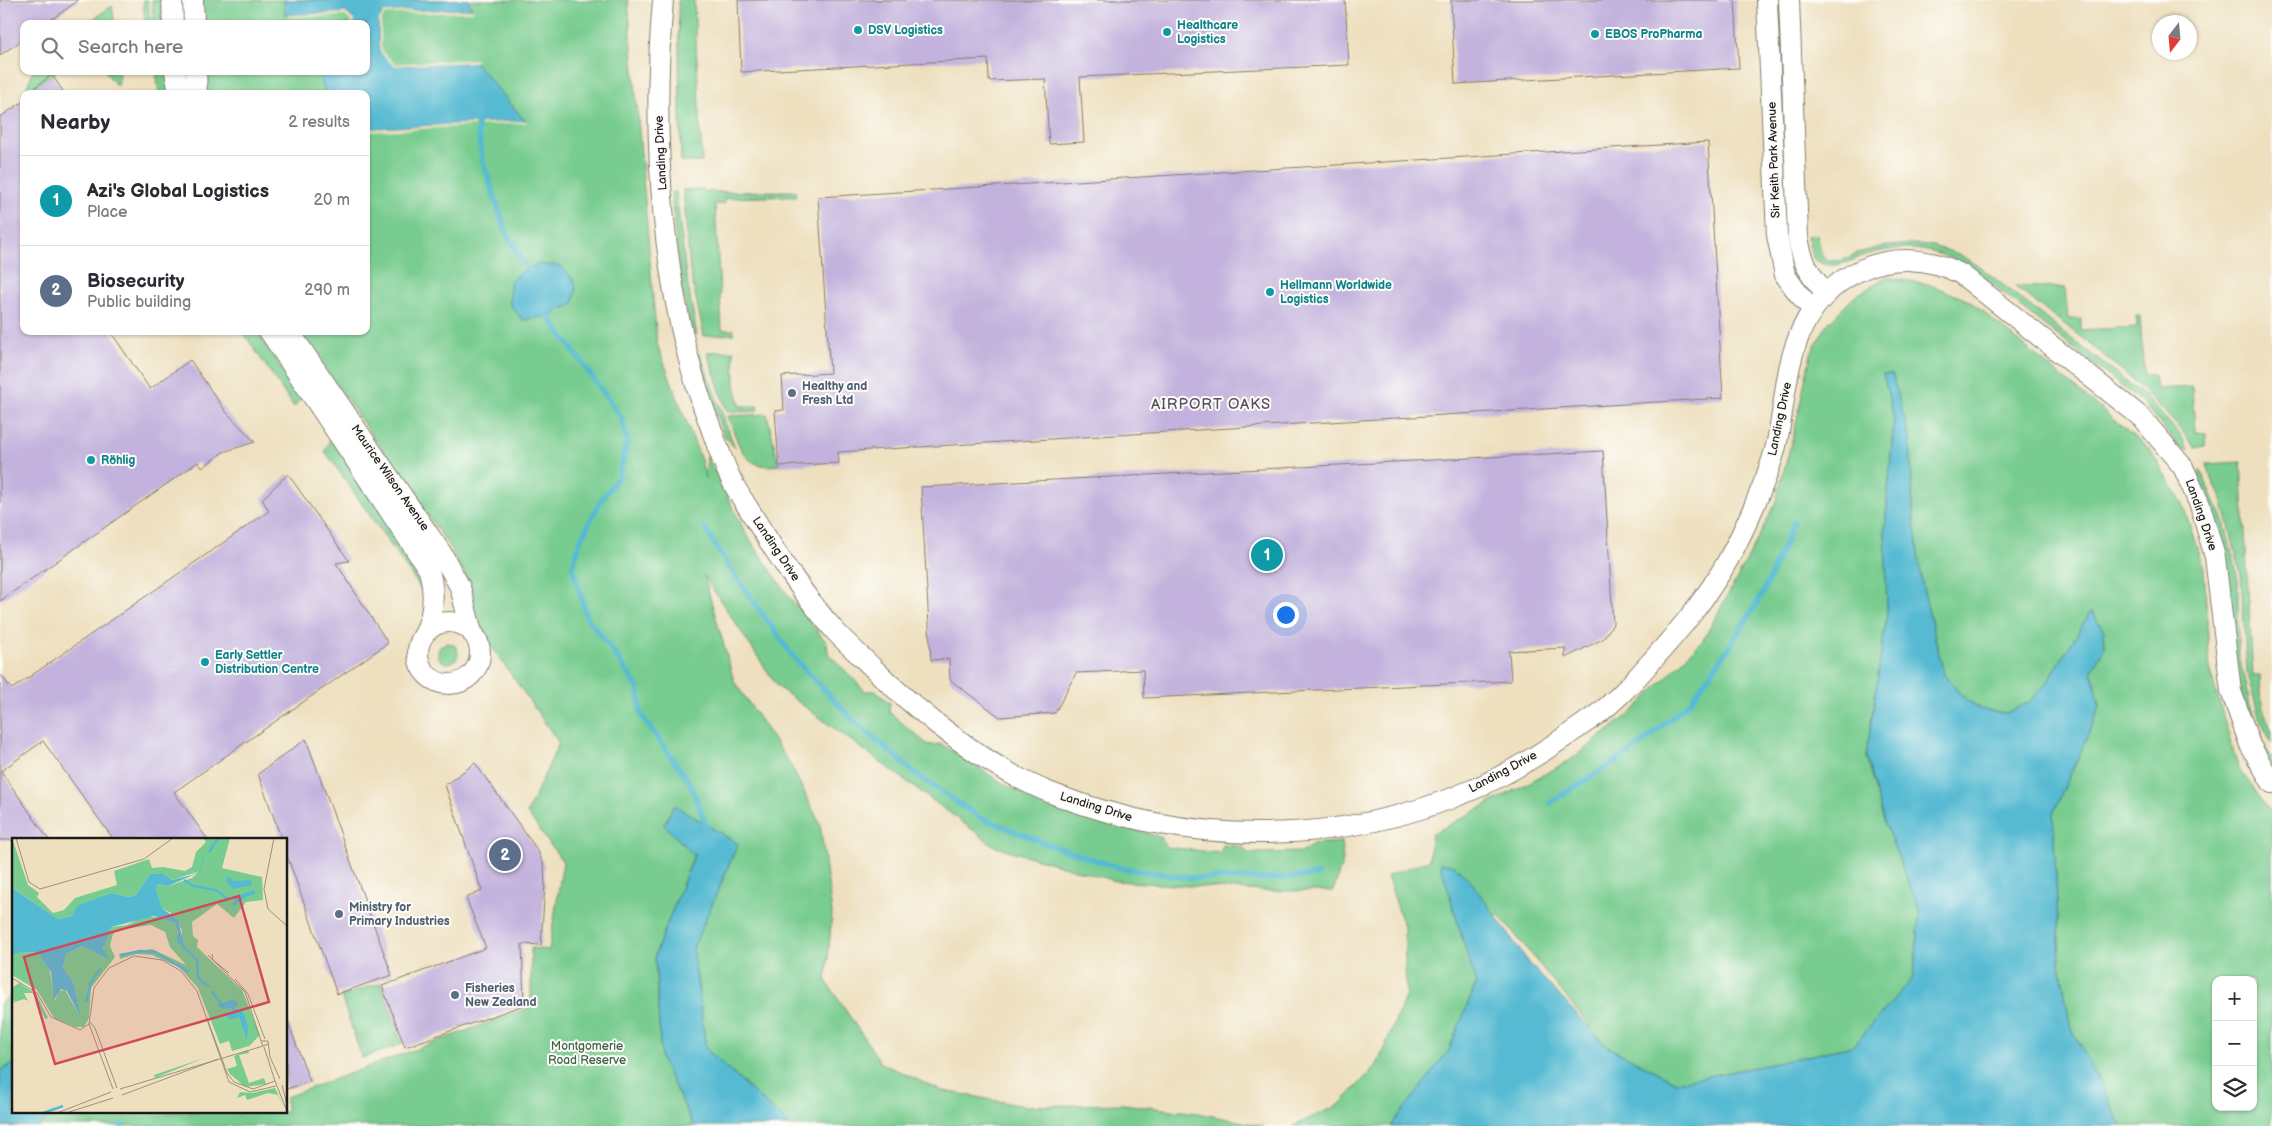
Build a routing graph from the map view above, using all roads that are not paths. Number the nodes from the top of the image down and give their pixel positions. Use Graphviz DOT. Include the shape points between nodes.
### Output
graph roads {
  1 [pos="172,0"];
  2 [pos="193,0"];
  3 [pos="648,0"];
  4 [pos="662,0"];
  5 [pos="1768,0"];
  6 [pos="1789,0"];
  7 [pos="173,20"];
  8 [pos="194,20"];
  9 [pos="660,37"];
  10 [pos="176,75"];
  11 [pos="196,75"];
  12 [pos="177,90"];
  13 [pos="198,90"];
  14 [pos="1826,293"];
  15 [pos="1813,310"];
  16 [pos="272,335"];
  17 [pos="292,335"];
  18 [pos="472,633"];
  19 [pos="424,635"];
  20 [pos="2272,783"];
  1 -- 7 [label="street"];
  2 -- 8 [label="street"];
  3 -- 9 [label="street, Landing Drive"];
  4 -- 9 [label="street, Landing Drive"];
  5 -- 15 [label="street, Sir Keith Park Avenue" via="1777,235 1786,275"];
  6 -- 14 [label="street, Sir Keith Park Avenue" via="1798,237 1803,262"];
  9 -- 15 [label="street, Landing Drive" via="659,124 665,232 678,319 696,390 731,479 777,555 836,631 930,719 1007,772 1050,792 1142,821 1193,830 1265,834 1324,831 1370,823 1425,808 1476,788 1527,761 1601,712 1681,629 1727,561 1774,452 1796,342"];
  10 -- 12 [label="street"];
  11 -- 13 [label="street"];
  14 -- 15 [label="street, Landing Drive"];
  14 -- 20 [label="street, Landing Drive" via="1860,268 1875,264 1914,261 1946,266 1962,274 2141,417 2183,467 2200,505 2215,557 2231,691 2250,745"];
  16 -- 19 [label="street, Maurice Wilson Avenue" via="429,570 432,606"];
  17 -- 18 [label="street, Maurice Wilson Avenue" via="442,554 460,587"];
  18 -- 19 [label="street" via="457,623 448,622 439,624"];
  18 -- 19 [label="street, Maurice Wilson Avenue" via="479,645 478,663 468,678 450,684 433,679 420,664 419,649"];
}
